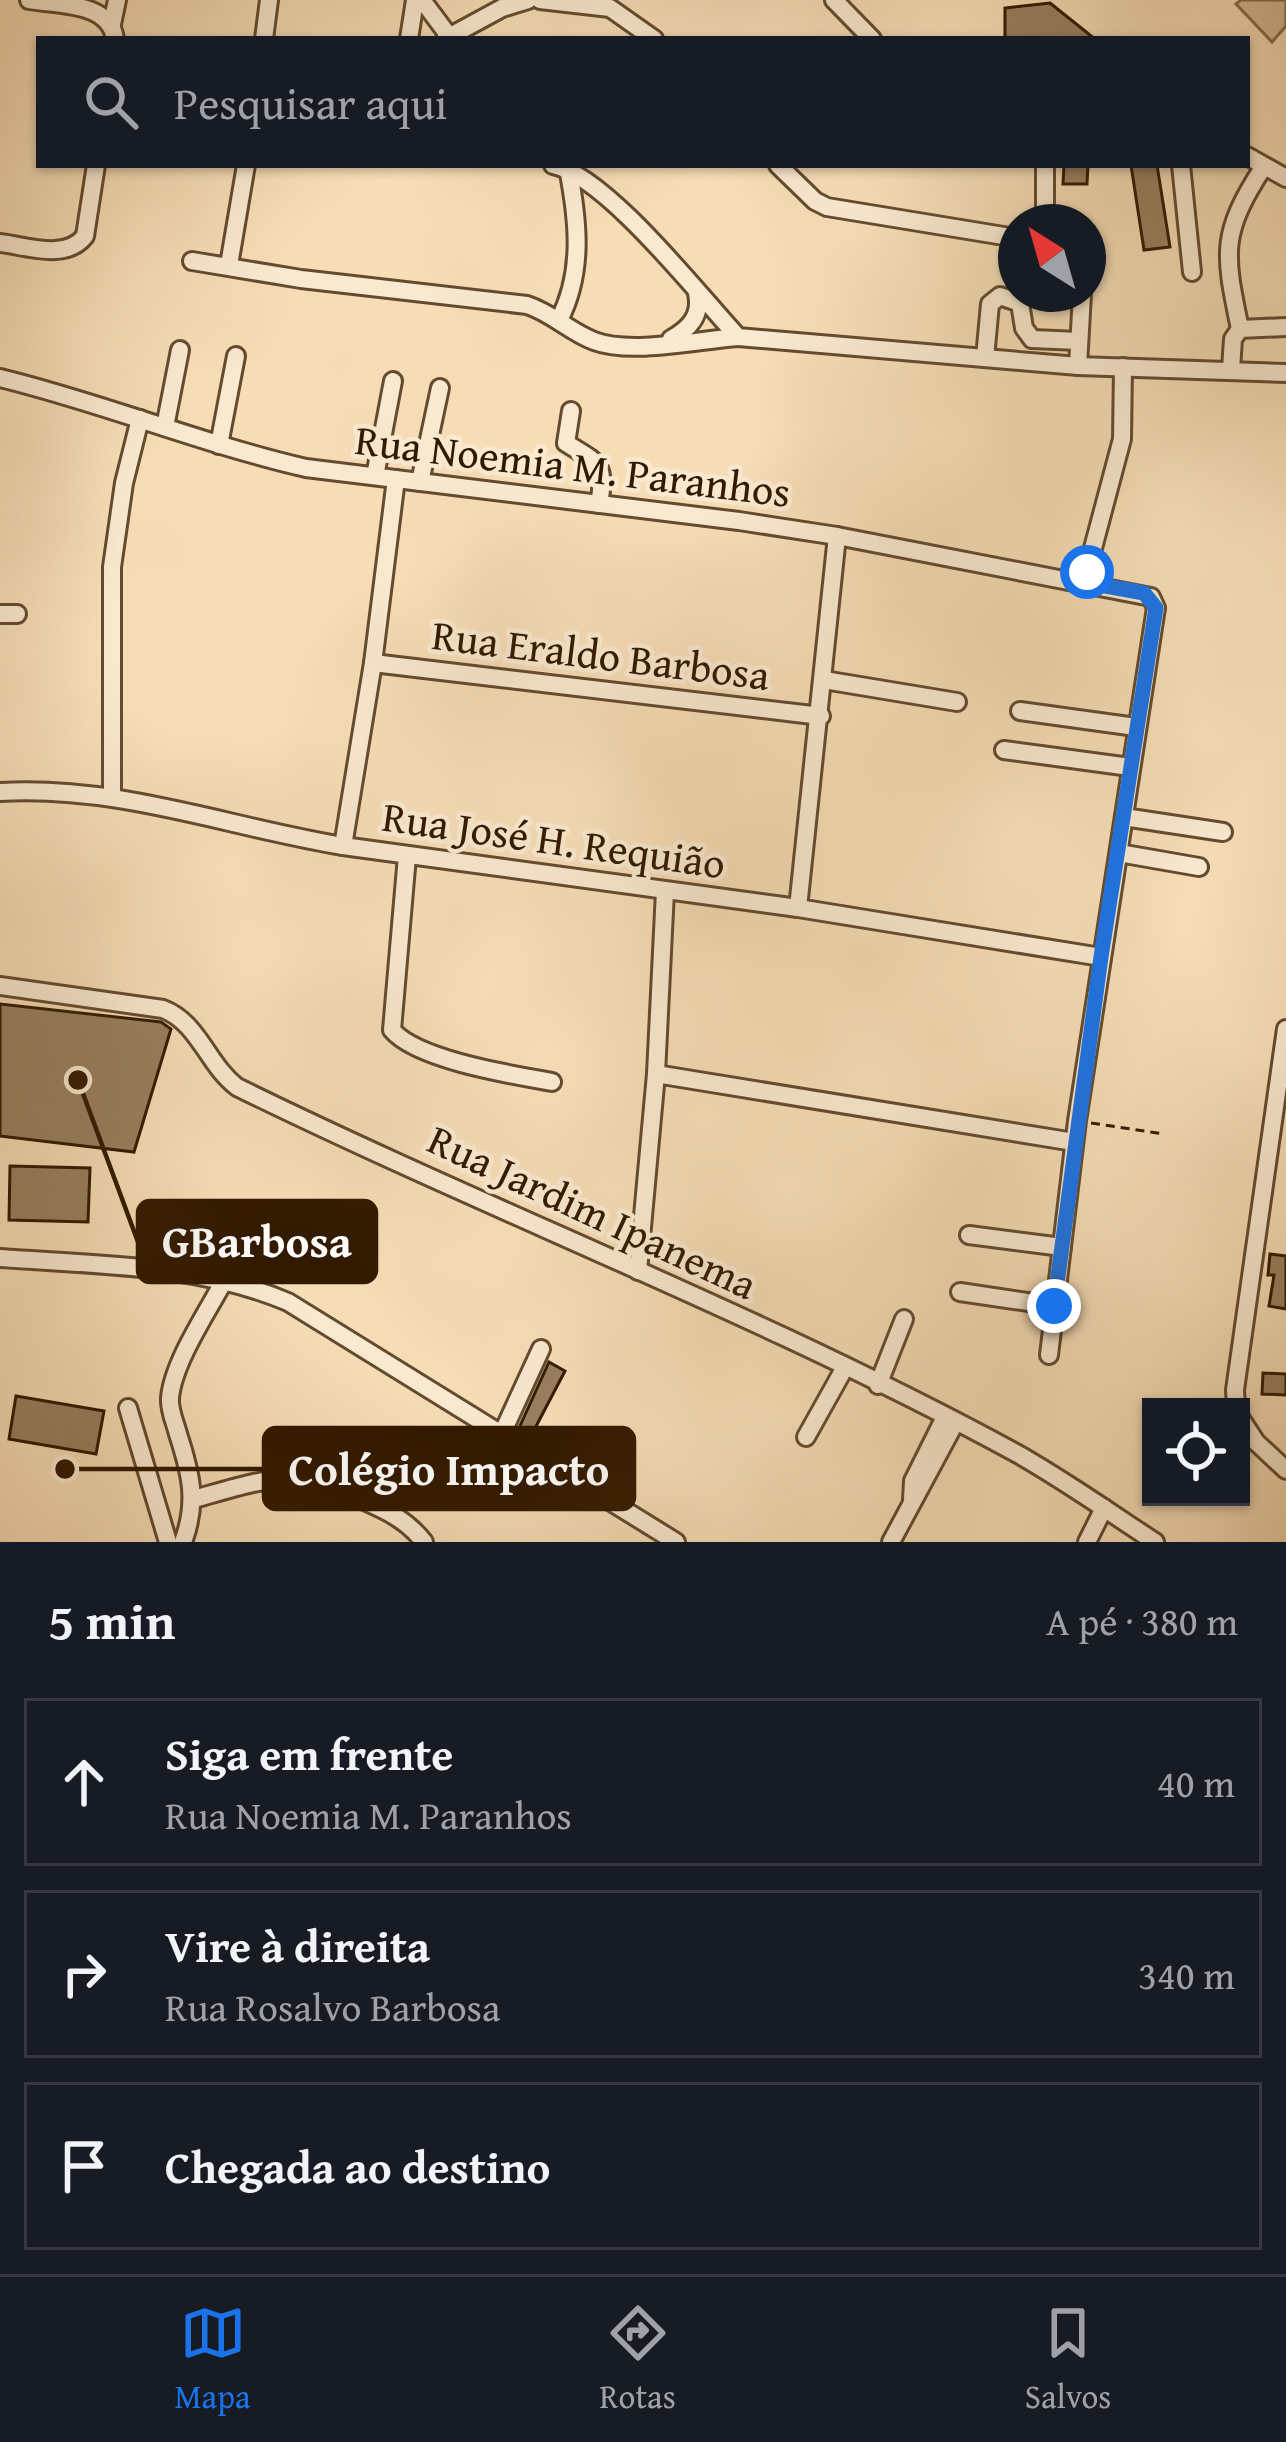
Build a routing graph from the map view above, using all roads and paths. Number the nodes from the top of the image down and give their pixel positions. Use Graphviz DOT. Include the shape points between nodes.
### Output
graph roads {
  1 [pos="29,0"];
  2 [pos="117,0"];
  3 [pos="269,0"];
  4 [pos="418,0"];
  5 [pos="528,0"];
  6 [pos="539,0"];
  7 [pos="834,0"];
  8 [pos="114,32"];
  9 [pos="264,36"];
  10 [pos="411,36"];
  11 [pos="445,36"];
  12 [pos="451,36"];
  13 [pos="650,36"];
  14 [pos="869,36"];
  15 [pos="1250,158"];
  16 [pos="1264,166"];
  17 [pos="95,168"];
  18 [pos="246,168"];
  19 [pos="560,168"];
  20 [pos="562,168"];
  21 [pos="781,168"];
  22 [pos="1045,168"];
  23 [pos="1181,168"];
  24 [pos="1286,178"];
  25 [pos="1045,204"];
  26 [pos="998,235"];
  27 [pos="0,243"];
  28 [pos="192,261"];
  29 [pos="229,265"];
  30 [pos="1192,272"];
  31 [pos="697,293"];
  32 [pos="1081,312"];
  33 [pos="560,320"];
  34 [pos="1286,327"];
  35 [pos="1240,328"];
  36 [pos="739,337"];
  37 [pos="1079,341"];
  38 [pos="665,343"];
  39 [pos="180,350"];
  40 [pos="236,356"];
  41 [pos="985,358"];
  42 [pos="1078,366"];
  43 [pos="1124,367"];
  44 [pos="1231,369"];
  45 [pos="1286,373"];
  46 [pos="0,378"];
  47 [pos="393,381"];
  48 [pos="440,388"];
  49 [pos="571,412"];
  50 [pos="140,418"];
  51 [pos="165,427"];
  52 [pos="219,445"];
  53 [pos="375,476"];
  54 [pos="395,479"];
  55 [pos="420,482"];
  56 [pos="599,504"];
  57 [pos="838,536"];
  58 [pos="1084,582"];
  59 [pos="374,664"];
  60 [pos="824,680"];
  61 [pos="957,702"];
  62 [pos="1020,711"];
  63 [pos="821,716"];
  64 [pos="1136,727"];
  65 [pos="1004,750"];
  66 [pos="1130,767"];
  67 [pos="0,792"];
  68 [pos="112,795"];
  69 [pos="1124,818"];
  70 [pos="1222,832"];
  71 [pos="343,846"];
  72 [pos="1119,853"];
  73 [pos="407,856"];
  74 [pos="1199,867"];
  75 [pos="664,891"];
  76 [pos="798,908"];
  77 [pos="1101,957"];
  78 [pos="0,986"];
  79 [pos="1286,1029"];
  80 [pos="656,1074"];
  81 [pos="552,1082"];
  82 [pos="1280,1119"];
  83 [pos="1077,1121"];
  84 [pos="1164,1134"];
  85 [pos="1074,1142"];
  86 [pos="969,1235"];
  87 [pos="1061,1247"];
  88 [pos="0,1258"];
  89 [pos="638,1270"];
  90 [pos="225,1279"];
  91 [pos="960,1292"];
  92 [pos="1054,1306"];
  93 [pos="904,1319"];
  94 [pos="541,1349"];
  95 [pos="1049,1355"];
  96 [pos="844,1369"];
  97 [pos="878,1385"];
  98 [pos="1235,1398"];
  99 [pos="128,1408"];
  100 [pos="950,1420"];
  101 [pos="1250,1433"];
  102 [pos="501,1436"];
  103 [pos="806,1437"];
  104 [pos="1286,1470"];
  105 [pos="194,1499"];
  106 [pos="1104,1508"];
  107 [pos="1149,1540"];
  108 [pos="674,1541"];
  109 [pos="168,1542"];
  110 [pos="183,1542"];
  111 [pos="424,1542"];
  112 [pos="891,1542"];
  113 [pos="1087,1542"];
  1 -- 8 [label="street" via="97,12"];
  2 -- 8 [label="street"];
  3 -- 9 [label="street"];
  4 -- 10 [label="street"];
  4 -- 11 [label="street"];
  5 -- 12 [label="street"];
  6 -- 13 [label="street" via="610,8"];
  7 -- 14 [label="street"];
  15 -- 16 [label="street"];
  16 -- 24 [label="street"];
  16 -- 35 [label="street" via="1227,241"];
  17 -- 27 [label="street" via="78,245"];
  18 -- 29 [label="street"];
  19 -- 33 [label="street" via="575,206 576,272"];
  20 -- 31 [label="street" via="612,201"];
  21 -- 26 [label="street" via="827,207"];
  22 -- 25 [label="street"];
  23 -- 30 [label="street"];
  28 -- 29 [label="street"];
  29 -- 33 [label="street" via="526,305"];
  31 -- 36 [label="street"];
  31 -- 38 [label="street" via="692,322"];
  32 -- 37 [label="street"];
  33 -- 38 [label="street" via="603,344"];
  34 -- 35 [label="street"];
  35 -- 44 [label="street"];
  36 -- 38 [label="street"];
  36 -- 41 [label="street"];
  37 -- 41 [label="street" via="1033,339 1020,303 1000,296 990,304"];
  37 -- 42 [label="street"];
  39 -- 51 [label="street"];
  40 -- 52 [label="street"];
  41 -- 42 [label="street"];
  42 -- 43 [label="street"];
  43 -- 44 [label="street"];
  43 -- 58 [label="street" via="1122,440"];
  44 -- 45 [label="street"];
  46 -- 50 [label="street, Rua Noemia M. Paranhos"];
  47 -- 53 [label="street"];
  48 -- 55 [label="street"];
  49 -- 56 [label="street" via="566,443 596,460"];
  50 -- 51 [label="street, Rua Noemia M. Paranhos"];
  50 -- 68 [label="street" via="112,567"];
  51 -- 52 [label="street, Rua Noemia M. Paranhos"];
  52 -- 53 [label="street, Rua Noemia M. Paranhos"];
  53 -- 54 [label="street, Rua Noemia M. Paranhos"];
  54 -- 55 [label="street, Rua Noemia M. Paranhos"];
  54 -- 59 [label="street"];
  55 -- 56 [label="street, Rua Noemia M. Paranhos"];
  56 -- 57 [label="street, Rua Noemia M. Paranhos"];
  57 -- 58 [label="street, Rua Noemia M. Paranhos"];
  57 -- 60 [label="street"];
  58 -- 64 [label="street, Rua Noemia M. Paranhos" via="1144,593 1156,608"];
  59 -- 63 [label="street, Rua Eraldo Barbosa"];
  59 -- 71 [label="street"];
  60 -- 61 [label="street"];
  60 -- 63 [label="street"];
  62 -- 64 [label="street"];
  63 -- 76 [label="street"];
  64 -- 66 [label="street"];
  65 -- 66 [label="street"];
  66 -- 69 [label="street"];
  67 -- 68 [label="street, Rua José H. Requião"];
  68 -- 71 [label="street, Rua José H. Requião"];
  69 -- 70 [label="street"];
  69 -- 72 [label="street"];
  71 -- 73 [label="street, Rua José H. Requião"];
  72 -- 74 [label="street"];
  72 -- 77 [label="street"];
  73 -- 75 [label="street, Rua José H. Requião"];
  73 -- 81 [label="street" via="392,1030 471,1066"];
  75 -- 76 [label="street, Rua José H. Requião"];
  75 -- 80 [label="street"];
  76 -- 77 [label="street, Rua José H. Requião"];
  77 -- 83 [label="street"];
  78 -- 89 [label="street, Rua Jardim Ipanema" via="177,1014 237,1087"];
  79 -- 82 [label="street"];
  80 -- 85 [label="street"];
  80 -- 89 [label="street"];
  82 -- 98 [label="street"];
  83 -- 84 [label="path"];
  83 -- 85 [label="street"];
  85 -- 87 [label="street"];
  86 -- 87 [label="street"];
  87 -- 92 [label="street"];
  88 -- 90 [label="street"];
  89 -- 96 [label="street, Rua Jardim Ipanema"];
  90 -- 102 [label="street" via="288,1302"];
  90 -- 105 [label="street" via="170,1396"];
  91 -- 92 [label="street"];
  92 -- 95 [label="street"];
  93 -- 97 [label="street"];
  94 -- 102 [label="street"];
  96 -- 97 [label="street, Rua Jardim Ipanema"];
  96 -- 103 [label="street"];
  97 -- 100 [label="street, Rua Jardim Ipanema"];
  99 -- 109 [label="street"];
  100 -- 106 [label="street, Rua Jardim Ipanema"];
  100 -- 112 [label="street"];
  101 -- 104 [label="street"];
  102 -- 108 [label="street"];
  105 -- 110 [label="street"];
  105 -- 111 [label="street" via="300,1478 393,1513"];
  106 -- 107 [label="street, Rua Jardim Ipanema"];
  106 -- 113 [label="street"];
}
